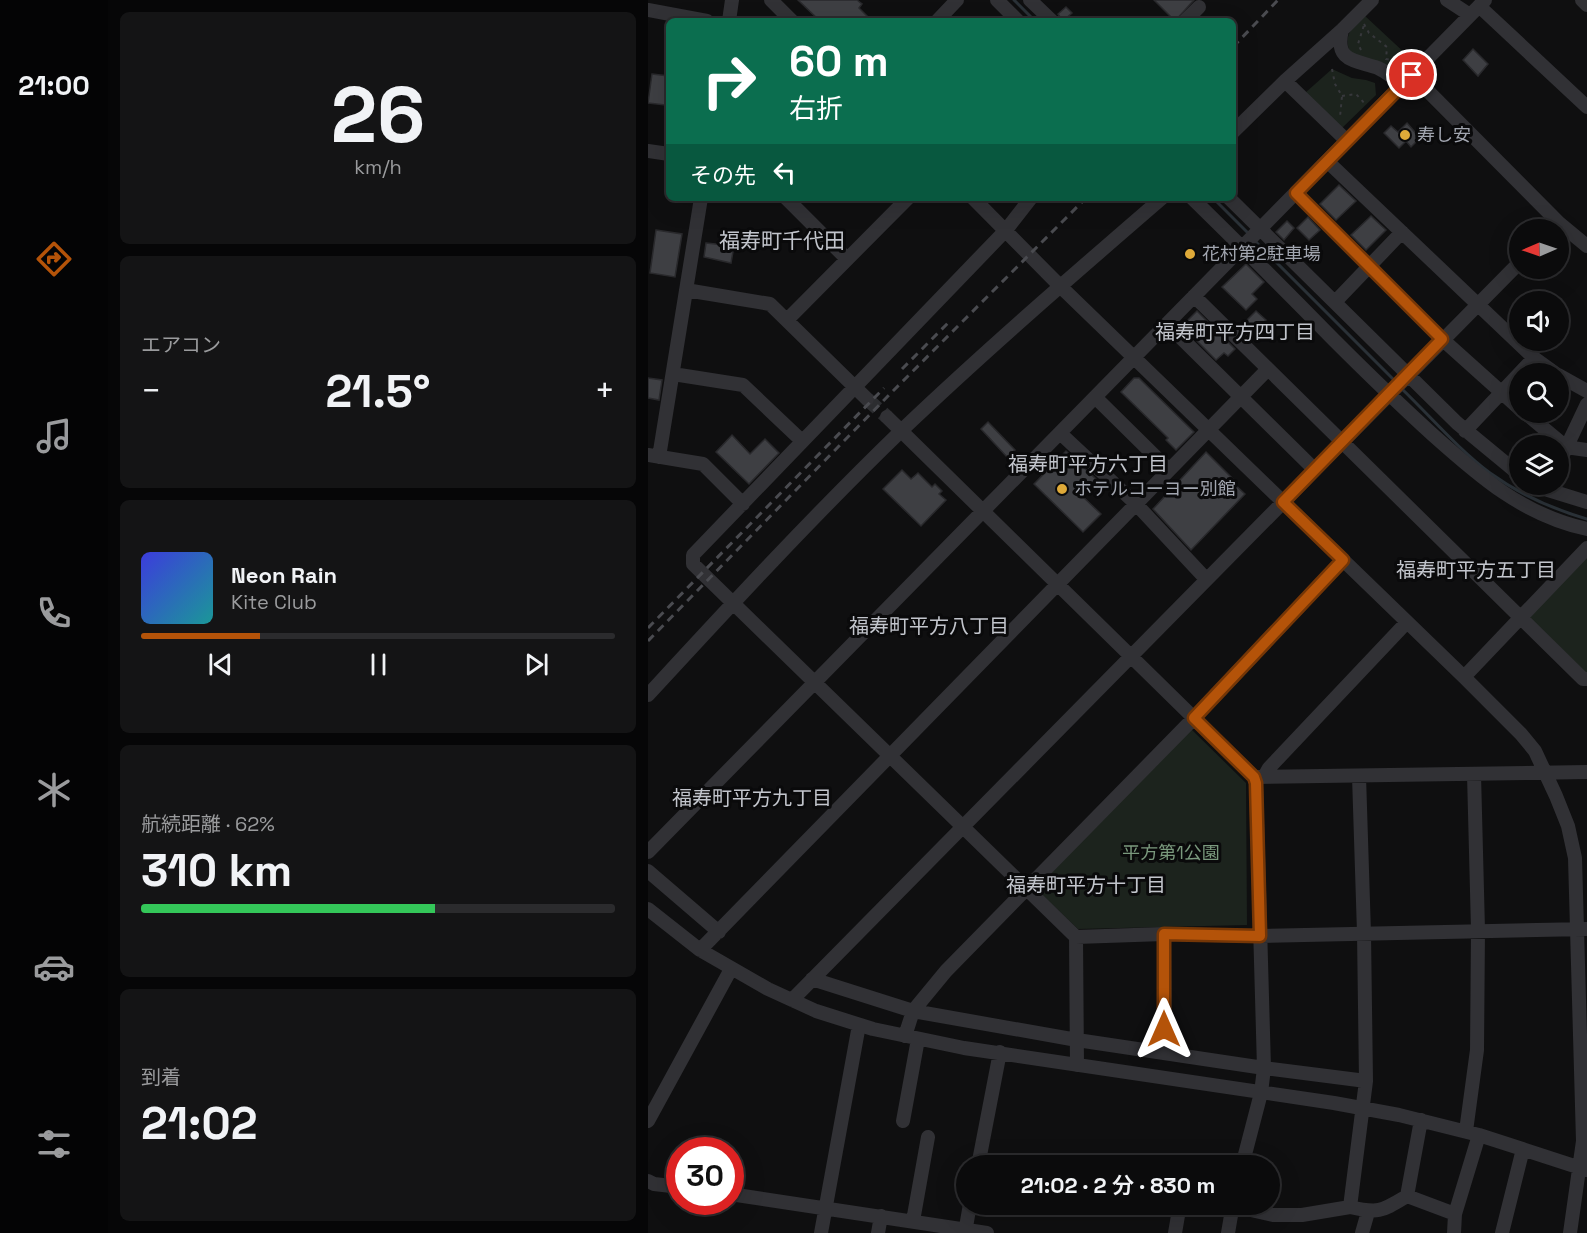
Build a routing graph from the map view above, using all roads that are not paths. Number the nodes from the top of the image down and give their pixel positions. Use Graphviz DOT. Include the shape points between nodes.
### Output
graph roads {
  1 [pos="732,0"];
  2 [pos="771,0"];
  3 [pos="957,0"];
  4 [pos="997,0"];
  5 [pos="1030,0"];
  6 [pos="1372,0"];
  7 [pos="1447,0"];
  8 [pos="1582,0"];
  9 [pos="1587,5"];
  10 [pos="1198,7"];
  11 [pos="1478,7"];
  12 [pos="648,10"];
  13 [pos="691,18"];
  14 [pos="729,18"];
  15 [pos="789,18"];
  16 [pos="940,18"];
  17 [pos="1015,18"];
  18 [pos="1049,18"];
  19 [pos="1188,18"];
  20 [pos="1342,30"];
  21 [pos="1343,54"];
  22 [pos="1312,58"];
  23 [pos="1407,80"];
  24 [pos="1285,81"];
  25 [pos="1587,107"];
  26 [pos="1236,129"];
  27 [pos="1347,141"];
  28 [pos="648,151"];
  29 [pos="666,154"];
  30 [pos="1328,161"];
  31 [pos="1296,193"];
  32 [pos="701,201"];
  33 [pos="789,201"];
  34 [pos="905,201"];
  35 [pos="976,201"];
  36 [pos="1029,201"];
  37 [pos="1159,201"];
  38 [pos="1197,201"];
  39 [pos="1231,201"];
  40 [pos="1548,219"];
  41 [pos="1006,230"];
  42 [pos="1402,232"];
  43 [pos="1569,235"];
  44 [pos="1251,237"];
  45 [pos="1587,246"];
  46 [pos="848,259"];
  47 [pos="1369,266"];
  48 [pos="1509,273"];
  49 [pos="1060,286"];
  50 [pos="686,290"];
  51 [pos="1194,296"];
  52 [pos="1335,302"];
  53 [pos="1478,304"];
  54 [pos="788,320"];
  55 [pos="1167,324"];
  56 [pos="1442,339"];
  57 [pos="1134,357"];
  58 [pos="1534,358"];
  59 [pos="1541,363"];
  60 [pos="1268,369"];
  61 [pos="672,374"];
  62 [pos="1407,376"];
  63 [pos="1569,381"];
  64 [pos="855,388"];
  65 [pos="1391,392"];
  66 [pos="1587,392"];
  67 [pos="1500,393"];
  68 [pos="1095,397"];
  69 [pos="1241,397"];
  70 [pos="867,399"];
  71 [pos="1509,400"];
  72 [pos="1587,404"];
  73 [pos="887,417"];
  74 [pos="1537,423"];
  75 [pos="902,430"];
  76 [pos="1208,430"];
  77 [pos="1466,431"];
  78 [pos="1060,433"];
  79 [pos="1552,435"];
  80 [pos="802,441"];
  81 [pos="1569,441"];
  82 [pos="1342,442"];
  83 [pos="1569,447"];
  84 [pos="1587,450"];
  85 [pos="654,456"];
  86 [pos="1509,466"];
  87 [pos="1169,470"];
  88 [pos="1315,470"];
  89 [pos="1569,495"];
  90 [pos="1283,502"];
  91 [pos="1587,502"];
  92 [pos="743,504"];
  93 [pos="1136,504"];
  94 [pos="983,512"];
  95 [pos="1587,529"];
  96 [pos="1587,548"];
  97 [pos="1343,560"];
  98 [pos="1206,579"];
  99 [pos="1057,585"];
  100 [pos="733,602"];
  101 [pos="1520,616"];
  102 [pos="1407,622"];
  103 [pos="1130,656"];
  104 [pos="1464,677"];
  105 [pos="1587,679"];
  106 [pos="815,682"];
  107 [pos="648,695"];
  108 [pos="1194,718"];
  109 [pos="891,755"];
  110 [pos="1544,772"];
  111 [pos="1587,772"];
  112 [pos="1474,774"];
  113 [pos="1359,776"];
  114 [pos="1259,777"];
  115 [pos="964,827"];
  116 [pos="648,852"];
  117 [pos="648,871"];
  118 [pos="1027,888"];
  119 [pos="648,909"];
  120 [pos="1582,929"];
  121 [pos="1478,930"];
  122 [pos="718,932"];
  123 [pos="1364,933"];
  124 [pos="1164,934"];
  125 [pos="1260,936"];
  126 [pos="1076,937"];
  127 [pos="700,950"];
  128 [pos="731,969"];
  129 [pos="812,979"];
  130 [pos="792,1000"];
  131 [pos="913,1011"];
  132 [pos="859,1025"];
  133 [pos="912,1038"];
  134 [pos="1077,1040"];
  135 [pos="1000,1052"];
  136 [pos="1165,1053"];
  137 [pos="1077,1065"];
  138 [pos="1264,1068"];
  139 [pos="1366,1082"];
  140 [pos="1261,1093"];
  141 [pos="1363,1109"];
  142 [pos="1421,1120"];
  143 [pos="648,1121"];
  144 [pos="903,1121"];
  145 [pos="1473,1133"];
  146 [pos="928,1137"];
  147 [pos="1585,1142"];
  148 [pos="1523,1149"];
  149 [pos="980,1155"];
  150 [pos="1245,1155"];
  151 [pos="1584,1169"];
  152 [pos="648,1181"];
  153 [pos="666,1185"];
  154 [pos="744,1196"];
  155 [pos="1407,1196"];
  156 [pos="826,1207"];
  157 [pos="1350,1207"];
  158 [pos="1368,1212"];
  159 [pos="1455,1214"];
  160 [pos="968,1215"];
  161 [pos="1178,1215"];
  162 [pos="1231,1215"];
  163 [pos="1280,1215"];
  164 [pos="881,1216"];
  165 [pos="914,1221"];
  166 [pos="965,1231"];
  167 [pos="821,1233"];
  168 [pos="878,1233"];
  169 [pos="987,1233"];
  170 [pos="1175,1233"];
  171 [pos="1228,1233"];
  172 [pos="1362,1233"];
  173 [pos="1454,1233"];
  174 [pos="1502,1233"];
  175 [pos="1570,1233"];
  1 -- 14 [label="street"];
  2 -- 15 [label="street"];
  3 -- 16 [label="street"];
  4 -- 17 [label="street"];
  5 -- 18 [label="street"];
  6 -- 20 [label="street"];
  7 -- 11 [label="street"];
  8 -- 9 [label="street"];
  10 -- 19 [label="street"];
  11 -- 23 [label="street"];
  11 -- 25 [label="street"];
  12 -- 13 [label="street"];
  20 -- 21 [label="street"];
  20 -- 22 [label="street"];
  21 -- 22 [label="street"];
  21 -- 23 [label="street"];
  22 -- 24 [label="street"];
  23 -- 27 [label="street"];
  23 -- 40 [label="street"];
  24 -- 26 [label="street"];
  24 -- 27 [label="street"];
  27 -- 30 [label="street"];
  28 -- 29 [label="street"];
  30 -- 31 [label="street"];
  30 -- 42 [label="street"];
  31 -- 44 [label="street"];
  31 -- 47 [label="street"];
  32 -- 50 [label="street"];
  33 -- 46 [label="street"];
  34 -- 46 [label="street"];
  35 -- 41 [label="street"];
  36 -- 41 [label="street"];
  37 -- 49 [label="street"];
  38 -- 44 [label="street"];
  39 -- 44 [label="street"];
  41 -- 49 [label="street"];
  41 -- 64 [label="street"];
  42 -- 47 [label="street"];
  42 -- 53 [label="street"];
  43 -- 45 [label="street"];
  44 -- 51 [label="street"];
  44 -- 52 [label="street"];
  44 -- 65 [label="street"];
  46 -- 54 [label="street"];
  47 -- 52 [label="street"];
  47 -- 56 [label="street"];
  48 -- 53 [label="street"];
  49 -- 57 [label="street"];
  49 -- 75 [label="street"];
  50 -- 54 [label="street" via="770,304"];
  50 -- 61 [label="street"];
  51 -- 55 [label="street"];
  51 -- 60 [label="street"];
  52 -- 62 [label="street"];
  53 -- 56 [label="street"];
  53 -- 58 [label="street"];
  54 -- 64 [label="street"];
  55 -- 57 [label="street"];
  55 -- 69 [label="street"];
  56 -- 62 [label="street"];
  56 -- 67 [label="street"];
  57 -- 68 [label="street"];
  57 -- 76 [label="street"];
  58 -- 59 [label="street"];
  58 -- 67 [label="street"];
  60 -- 69 [label="street"];
  60 -- 82 [label="street"];
  61 -- 80 [label="street" via="743,385"];
  61 -- 85 [label="street"];
  62 -- 65 [label="street"];
  62 -- 77 [label="street"];
  63 -- 66 [label="street"];
  64 -- 70 [label="street"];
  64 -- 80 [label="street"];
  65 -- 82 [label="street"];
  65 -- 95 [label="street" via="1482,479 1548,517"];
  67 -- 71 [label="street"];
  67 -- 77 [label="street"];
  68 -- 78 [label="street"];
  68 -- 87 [label="street"];
  69 -- 76 [label="street"];
  69 -- 88 [label="street"];
  72 -- 81 [label="street"];
  73 -- 75 [label="street"];
  74 -- 79 [label="street"];
  75 -- 94 [label="street"];
  75 -- 100 [label="street"];
  76 -- 87 [label="street"];
  76 -- 90 [label="street"];
  77 -- 86 [label="street"];
  78 -- 93 [label="street"];
  78 -- 94 [label="street"];
  80 -- 92 [label="street"];
  82 -- 88 [label="street"];
  82 -- 101 [label="street"];
  83 -- 84 [label="street"];
  85 -- 92 [label="street" via="703,464"];
  87 -- 93 [label="street"];
  88 -- 90 [label="street"];
  89 -- 91 [label="street"];
  90 -- 97 [label="street"];
  90 -- 98 [label="street"];
  92 -- 100 [label="street" via="692,558 693,564"];
  93 -- 98 [label="street"];
  93 -- 99 [label="street"];
  94 -- 99 [label="street"];
  94 -- 106 [label="street"];
  96 -- 101 [label="street"];
  97 -- 102 [label="street"];
  97 -- 108 [label="street"];
  98 -- 103 [label="street"];
  99 -- 103 [label="street"];
  99 -- 109 [label="street"];
  100 -- 106 [label="street"];
  100 -- 107 [label="street"];
  101 -- 104 [label="street"];
  101 -- 105 [label="street"];
  102 -- 104 [label="street"];
  102 -- 114 [label="street"];
  103 -- 108 [label="street"];
  103 -- 115 [label="street"];
  104 -- 110 [label="street" via="1521,734 1535,751"];
  106 -- 109 [label="street"];
  106 -- 116 [label="street"];
  108 -- 114 [label="street"];
  108 -- 118 [label="street"];
  109 -- 115 [label="street"];
  109 -- 122 [label="street"];
  110 -- 111 [label="street"];
  110 -- 112 [label="street"];
  110 -- 120 [label="street" via="1568,826"];
  112 -- 113 [label="street"];
  112 -- 121 [label="street"];
  113 -- 114 [label="street"];
  113 -- 123 [label="street"];
  114 -- 125 [label="street" via="1256,783"];
  115 -- 118 [label="street"];
  115 -- 129 [label="street"];
  117 -- 122 [label="street"];
  118 -- 126 [label="street"];
  118 -- 131 [label="street"];
  119 -- 127 [label="street"];
  120 -- 121 [label="street"];
  120 -- 147 [label="street"];
  121 -- 123 [label="street"];
  121 -- 145 [label="street"];
  122 -- 127 [label="street"];
  123 -- 125 [label="street"];
  123 -- 139 [label="street"];
  124 -- 125 [label="street"];
  124 -- 126 [label="street"];
  124 -- 136 [label="street"];
  125 -- 138 [label="street"];
  126 -- 134 [label="street"];
  127 -- 128 [label="street"];
  128 -- 130 [label="street"];
  128 -- 143 [label="street"];
  129 -- 130 [label="street"];
  129 -- 131 [label="street"];
  130 -- 132 [label="street"];
  131 -- 133 [label="street"];
  131 -- 134 [label="street"];
  132 -- 133 [label="street"];
  132 -- 156 [label="street"];
  133 -- 135 [label="street"];
  133 -- 144 [label="street"];
  134 -- 136 [label="street"];
  134 -- 137 [label="street"];
  135 -- 137 [label="street"];
  135 -- 149 [label="street"];
  136 -- 138 [label="street"];
  137 -- 140 [label="street"];
  138 -- 139 [label="street"];
  138 -- 140 [label="street"];
  139 -- 141 [label="street"];
  140 -- 141 [label="street"];
  140 -- 150 [label="street"];
  141 -- 142 [label="street"];
  141 -- 157 [label="street"];
  142 -- 145 [label="street"];
  142 -- 155 [label="street"];
  145 -- 148 [label="street"];
  145 -- 159 [label="street"];
  146 -- 165 [label="street"];
  147 -- 151 [label="street"];
  148 -- 151 [label="street"];
  148 -- 174 [label="street"];
  151 -- 175 [label="street"];
  152 -- 153 [label="street"];
  154 -- 156 [label="street"];
  155 -- 158 [label="street" via="1382,1211"];
  155 -- 159 [label="street"];
  156 -- 164 [label="street"];
  156 -- 167 [label="street"];
  157 -- 158 [label="street"];
  157 -- 163 [label="street"];
  158 -- 172 [label="street"];
  159 -- 173 [label="street"];
  160 -- 166 [label="street"];
  161 -- 170 [label="street"];
  162 -- 171 [label="street"];
  164 -- 165 [label="street"];
  164 -- 168 [label="street"];
  165 -- 166 [label="street"];
  166 -- 169 [label="street"];
}
